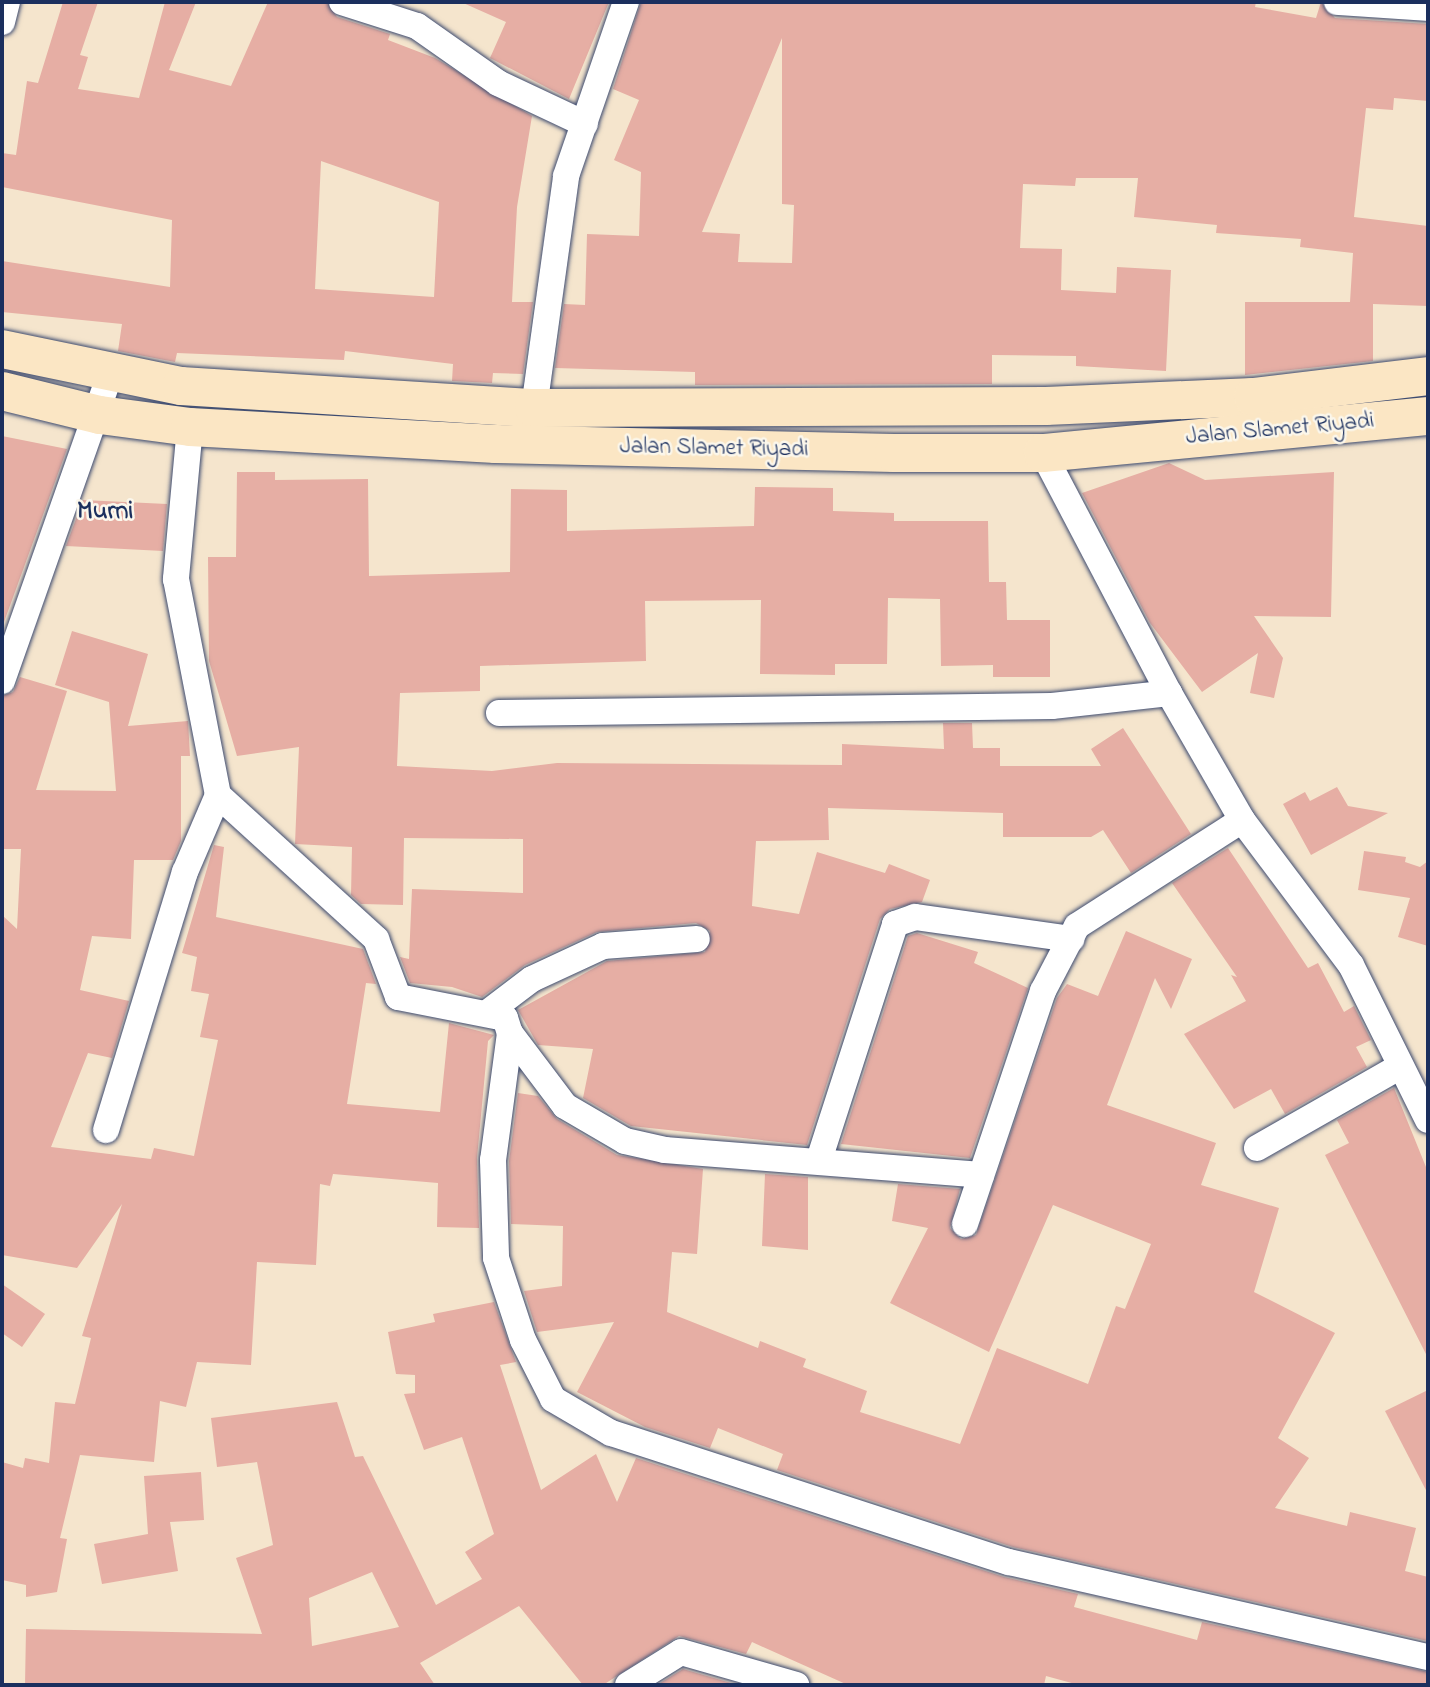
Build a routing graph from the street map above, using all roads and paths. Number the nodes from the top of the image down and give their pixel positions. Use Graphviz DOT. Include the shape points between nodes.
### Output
graph roads {
  1 [pos="8,2"];
  2 [pos="342,2"];
  3 [pos="626,2"];
  4 [pos="1337,2"];
  5 [pos="1428,8"];
  6 [pos="2,22"];
  7 [pos="585,124"];
  8 [pos="2,349"];
  9 [pos="110,375"];
  10 [pos="1428,376"];
  11 [pos="2,391"];
  12 [pos="697,407"];
  13 [pos="534,408"];
  14 [pos="100,415"];
  15 [pos="1428,416"];
  16 [pos="190,427"];
  17 [pos="697,449"];
  18 [pos="1043,453"];
  19 [pos="2,681"];
  20 [pos="1169,694"];
  21 [pos="499,713"];
  22 [pos="218,795"];
  23 [pos="1242,820"];
  24 [pos="697,939"];
  25 [pos="1072,939"];
  26 [pos="487,1013"];
  27 [pos="510,1033"];
  28 [pos="1399,1067"];
  29 [pos="1428,1120"];
  30 [pos="106,1130"];
  31 [pos="1257,1148"];
  32 [pos="819,1160"];
  33 [pos="981,1175"];
  34 [pos="965,1224"];
  35 [pos="1428,1657"];
  36 [pos="628,1685"];
  37 [pos="796,1685"];
  1 -- 6 [label="street"];
  2 -- 7 [label="street" via="417,26 498,83"];
  3 -- 7 [label="street"];
  4 -- 5 [label="street"];
  7 -- 13 [label="street" via="566,176"];
  8 -- 9 [label="main road, Jalan Slamet Riyadi"];
  9 -- 13 [label="main road, Jalan Slamet Riyadi" via="181,386"];
  9 -- 14 [label="street"];
  10 -- 12 [label="main road, Jalan Slamet Riyadi" via="1253,397 1059,405"];
  11 -- 14 [label="main road, Jalan Slamet Riyadi"];
  12 -- 13 [label="main road, Jalan Slamet Riyadi"];
  12 -- 17 [label="main road"];
  14 -- 16 [label="main road, Jalan Slamet Riyadi"];
  14 -- 19 [label="street"];
  15 -- 18 [label="main road, Jalan Slamet Riyadi"];
  16 -- 17 [label="main road, Jalan Slamet Riyadi"];
  16 -- 22 [label="street" via="176,579"];
  17 -- 18 [label="main road, Jalan Slamet Riyadi"];
  18 -- 20 [label="street"];
  20 -- 21 [label="street" via="1052,706"];
  20 -- 23 [label="street"];
  22 -- 26 [label="street" via="376,939 398,997"];
  22 -- 30 [label="street" via="186,872"];
  23 -- 25 [label="street" via="1088,916"];
  23 -- 28 [label="street" via="1351,965"];
  24 -- 26 [label="street" via="603,946 532,979"];
  25 -- 32 [label="street" via="915,917 895,924"];
  25 -- 33 [label="street" via="1043,991"];
  26 -- 27 [label="street" via="505,1018"];
  27 -- 32 [label="street" via="565,1106 625,1141 665,1150"];
  27 -- 35 [label="street" via="493,1160 496,1258 534,1366 553,1399 580,1418 1009,1562"];
  28 -- 29 [label="street"];
  28 -- 31 [label="street"];
  32 -- 33 [label="street"];
  33 -- 34 [label="street"];
  36 -- 37 [label="street" via="681,1652"];
}
